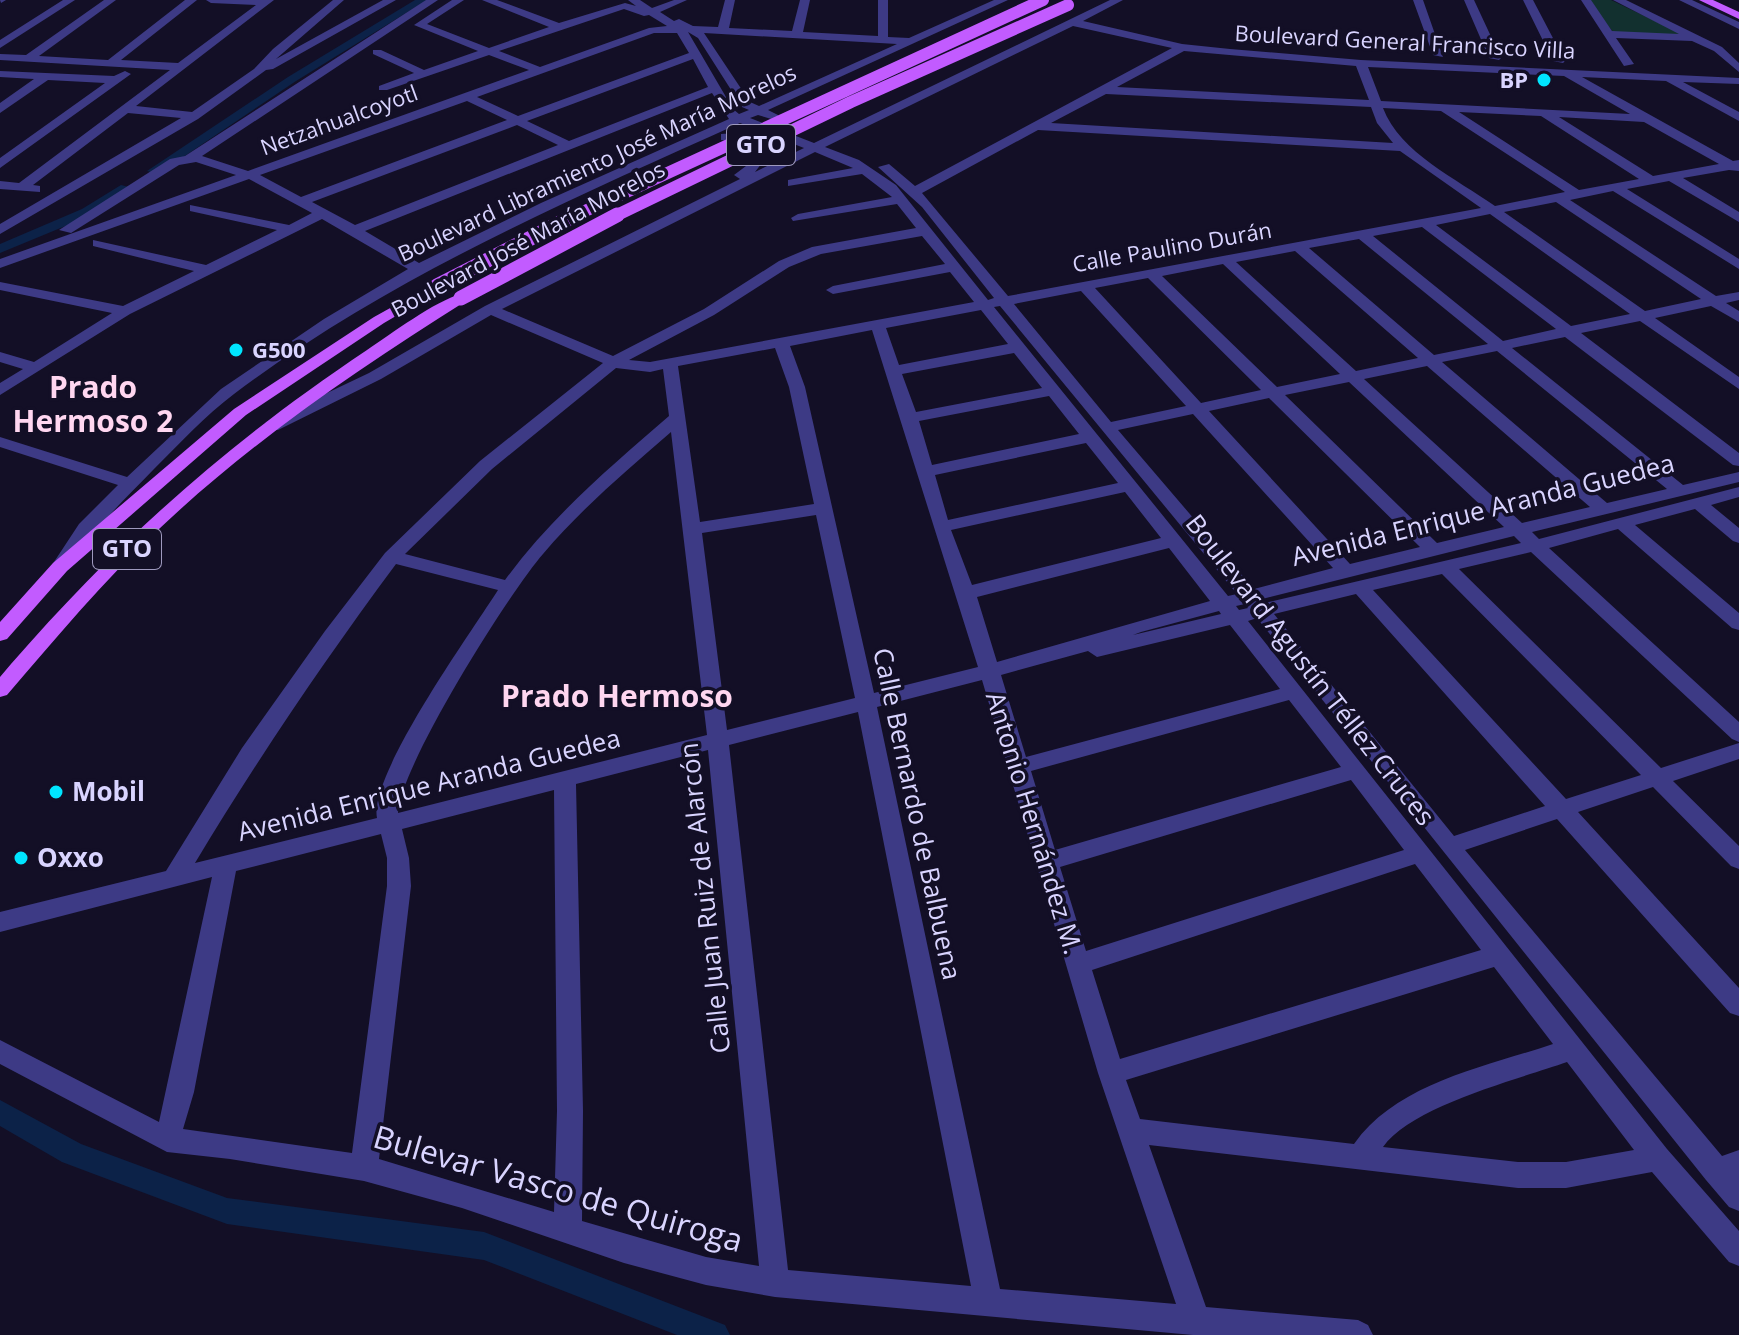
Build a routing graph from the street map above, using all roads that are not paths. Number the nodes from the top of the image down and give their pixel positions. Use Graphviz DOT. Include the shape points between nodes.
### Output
graph roads {
  1 [pos="70,0"];
  2 [pos="111,0"];
  3 [pos="192,0"];
  4 [pos="211,0"];
  5 [pos="339,0"];
  6 [pos="391,0"];
  7 [pos="433,0"];
  8 [pos="459,0"];
  9 [pos="487,0"];
  10 [pos="612,0"];
  11 [pos="682,0"];
  12 [pos="730,0"];
  13 [pos="805,0"];
  14 [pos="883,0"];
  15 [pos="1003,0"];
  16 [pos="1043,0"];
  17 [pos="1118,0"];
  18 [pos="1418,0"];
  19 [pos="1469,0"];
  20 [pos="1528,0"];
  21 [pos="1586,0"];
  22 [pos="1618,0"];
  23 [pos="1684,0"];
  24 [pos="268,1"];
  25 [pos="1709,2"];
  26 [pos="629,3"];
  27 [pos="1073,3"];
  28 [pos="659,6"];
  29 [pos="1091,13"];
  30 [pos="1739,14"];
  31 [pos="1071,22"];
  32 [pos="1739,26"];
  33 [pos="559,27"];
  34 [pos="680,28"];
  35 [pos="694,29"];
  36 [pos="723,30"];
  37 [pos="797,34"];
  38 [pos="1609,34"];
  39 [pos="883,39"];
  40 [pos="1697,39"];
  41 [pos="911,42"];
  42 [pos="0,45"];
  43 [pos="1182,47"];
  44 [pos="492,51"];
  45 [pos="377,52"];
  46 [pos="696,54"];
  47 [pos="1439,55"];
  48 [pos="0,57"];
  49 [pos="29,58"];
  50 [pos="1495,58"];
  51 [pos="112,62"];
  52 [pos="1361,63"];
  53 [pos="1628,64"];
  54 [pos="183,67"];
  55 [pos="1562,67"];
  56 [pos="1739,69"];
  57 [pos="258,71"];
  58 [pos="541,71"];
  59 [pos="0,74"];
  60 [pos="424,74"];
  61 [pos="46,76"];
  62 [pos="1668,78"];
  63 [pos="1739,81"];
  64 [pos="815,84"];
  65 [pos="735,87"];
  66 [pos="383,88"];
  67 [pos="715,88"];
  68 [pos="1106,90"];
  69 [pos="468,97"];
  70 [pos="785,97"];
  71 [pos="1374,103"];
  72 [pos="1445,108"];
  73 [pos="0,109"];
  74 [pos="126,109"];
  75 [pos="758,111"];
  76 [pos="1543,113"];
  77 [pos="194,116"];
  78 [pos="1739,117"];
  79 [pos="1646,118"];
  80 [pos="741,119"];
  81 [pos="873,119"];
  82 [pos="516,121"];
  83 [pos="1038,126"];
  84 [pos="824,144"];
  85 [pos="569,146"];
  86 [pos="1403,147"];
  87 [pos="678,149"];
  88 [pos="190,158"];
  89 [pos="2,162"];
  90 [pos="1736,167"];
  91 [pos="866,170"];
  92 [pos="252,176"];
  93 [pos="1671,177"];
  94 [pos="1652,181"];
  95 [pos="793,183"];
  96 [pos="0,185"];
  97 [pos="22,187"];
  98 [pos="1615,187"];
  99 [pos="62,193"];
  100 [pos="1576,194"];
  101 [pos="908,196"];
  102 [pos="1557,197"];
  103 [pos="300,202"];
  104 [pos="195,208"];
  105 [pos="1491,210"];
  106 [pos="321,214"];
  107 [pos="798,218"];
  108 [pos="1739,218"];
  109 [pos="1424,222"];
  110 [pos="290,229"];
  111 [pos="0,230"];
  112 [pos="354,230"];
  113 [pos="925,231"];
  114 [pos="1361,234"];
  115 [pos="98,243"];
  116 [pos="616,244"];
  117 [pos="1298,246"];
  118 [pos="0,258"];
  119 [pos="1225,259"];
  120 [pos="0,264"];
  121 [pos="1739,265"];
  122 [pos="953,267"];
  123 [pos="418,269"];
  124 [pos="207,270"];
  125 [pos="1151,273"];
  126 [pos="1084,285"];
  127 [pos="0,286"];
  128 [pos="833,290"];
  129 [pos="1739,296"];
  130 [pos="1714,301"];
  131 [pos="993,302"];
  132 [pos="490,309"];
  133 [pos="125,311"];
  134 [pos="1642,315"];
  135 [pos="1739,318"];
  136 [pos="877,324"];
  137 [pos="1569,331"];
  138 [pos="781,342"];
  139 [pos="1019,347"];
  140 [pos="1501,347"];
  141 [pos="0,357"];
  142 [pos="614,362"];
  143 [pos="1432,362"];
  144 [pos="670,364"];
  145 [pos="34,367"];
  146 [pos="893,371"];
  147 [pos="1354,378"];
  148 [pos="1739,384"];
  149 [pos="0,390"];
  150 [pos="1052,391"];
  151 [pos="1275,393"];
  152 [pos="1197,409"];
  153 [pos="679,416"];
  154 [pos="910,418"];
  155 [pos="272,426"];
  156 [pos="1100,432"];
  157 [pos="0,442"];
  158 [pos="1739,461"];
  159 [pos="925,472"];
  160 [pos="1739,477"];
  161 [pos="129,483"];
  162 [pos="1128,486"];
  163 [pos="1680,491"];
  164 [pos="1739,492"];
  165 [pos="1697,502"];
  166 [pos="823,508"];
  167 [pos="1604,510"];
  168 [pos="1622,523"];
  169 [pos="941,527"];
  170 [pos="692,529"];
  171 [pos="1520,529"];
  172 [pos="1739,537"];
  173 [pos="1172,541"];
  174 [pos="1537,545"];
  175 [pos="392,557"];
  176 [pos="1439,558"];
  177 [pos="60,567"];
  178 [pos="1352,579"];
  179 [pos="509,587"];
  180 [pos="966,593"];
  181 [pos="1256,605"];
  182 [pos="1228,612"];
  183 [pos="1739,623"];
  184 [pos="0,634"];
  185 [pos="988,669"];
  186 [pos="0,690"];
  187 [pos="1294,692"];
  188 [pos="864,701"];
  189 [pos="1739,734"];
  190 [pos="716,742"];
  191 [pos="1739,751"];
  192 [pos="1018,767"];
  193 [pos="1355,771"];
  194 [pos="1656,776"];
  195 [pos="565,779"];
  196 [pos="1561,807"];
  197 [pos="391,824"];
  198 [pos="1449,846"];
  199 [pos="1420,854"];
  200 [pos="1739,860"];
  201 [pos="1045,862"];
  202 [pos="226,866"];
  203 [pos="174,878"];
  204 [pos="0,922"];
  205 [pos="1500,955"];
  206 [pos="1078,964"];
  207 [pos="1739,1005"];
  208 [pos="1573,1048"];
  209 [pos="0,1051"];
  210 [pos="1111,1073"];
  211 [pos="1133,1131"];
  212 [pos="167,1140"];
  213 [pos="1657,1158"];
  214 [pos="1359,1159"];
  215 [pos="1728,1167"];
  216 [pos="364,1168"];
  217 [pos="1739,1198"];
  218 [pos="568,1230"];
  219 [pos="1739,1252"];
  220 [pos="775,1283"];
  221 [pos="988,1301"];
  222 [pos="1196,1320"];
  223 [pos="1358,1335"];
  1 -- 42 [label="street"];
  2 -- 49 [label="street"];
  3 -- 51 [label="street"];
  4 -- 24 [label="street"];
  5 -- 57 [label="street"];
  6 -- 57 [label="street"];
  7 -- 88 [label="street"];
  8 -- 44 [label="street" via="415,27"];
  9 -- 33 [label="street"];
  10 -- 26 [label="street"];
  11 -- 28 [label="street"];
  12 -- 36 [label="street"];
  13 -- 37 [label="street"];
  14 -- 39 [label="street"];
  15 -- 41 [label="street, Boulevard Libramiento José María Morelos"];
  16 -- 177 [label="main road, Boulevard José María Morelos / GTO, bridge" via="650,180 437,286 240,412"];
  17 -- 29 [label="street"];
  18 -- 47 [label="street"];
  19 -- 50 [label="street"];
  20 -- 55 [label="street"];
  21 -- 38 [label="street"];
  22 -- 40 [label="street"];
  23 -- 32 [label="street"];
  24 -- 54 [label="street"];
  25 -- 30 [label="main road"];
  26 -- 28 [label="street"];
  26 -- 33 [label="street"];
  27 -- 155 [label="main road, Boulevard José María Morelos / GTO, bridge" via="662,192 461,298 314,392"];
  28 -- 34 [label="street"];
  28 -- 35 [label="street"];
  29 -- 31 [label="street"];
  29 -- 47 [label="street, Boulevard General Francisco Villa" via="1207,39"];
  31 -- 43 [label="street, Boulevard General Francisco Villa"];
  31 -- 81 [label="street"];
  33 -- 44 [label="street"];
  34 -- 35 [label="street, Netzahualcoyotl"];
  34 -- 46 [label="street"];
  34 -- 58 [label="street, Netzahualcoyotl" via="653,30"];
  35 -- 36 [label="street, Netzahualcoyotl"];
  35 -- 65 [label="street"];
  36 -- 37 [label="street, Netzahualcoyotl"];
  37 -- 39 [label="street, Netzahualcoyotl"];
  38 -- 40 [label="street"];
  38 -- 53 [label="street"];
  39 -- 41 [label="street, Netzahualcoyotl"];
  40 -- 56 [label="street"];
  41 -- 64 [label="street, Boulevard Libramiento José María Morelos"];
  43 -- 52 [label="street, Boulevard General Francisco Villa"];
  43 -- 68 [label="street"];
  44 -- 58 [label="street"];
  44 -- 60 [label="street"];
  45 -- 60 [label="street"];
  46 -- 67 [label="street"];
  46 -- 82 [label="street"];
  47 -- 50 [label="street, Boulevard General Francisco Villa"];
  48 -- 49 [label="street"];
  49 -- 51 [label="street"];
  50 -- 55 [label="street, Boulevard General Francisco Villa"];
  51 -- 54 [label="street"];
  52 -- 55 [label="street, Boulevard General Francisco Villa"];
  52 -- 71 [label="street"];
  53 -- 55 [label="street, Boulevard General Francisco Villa"];
  53 -- 56 [label="street, Boulevard General Francisco Villa"];
  54 -- 74 [label="street"];
  55 -- 62 [label="street, Boulevard General Francisco Villa"];
  55 -- 79 [label="street"];
  57 -- 77 [label="street"];
  58 -- 69 [label="street, Netzahualcoyotl"];
  59 -- 61 [label="street"];
  60 -- 66 [label="street"];
  61 -- 73 [label="street"];
  61 -- 89 [label="street" via="121,77"];
  62 -- 63 [label="street, Boulevard General Francisco Villa"];
  62 -- 78 [label="street"];
  64 -- 70 [label="street, Boulevard Libramiento José María Morelos"];
  64 -- 81 [label="street" via="804,97 810,109"];
  65 -- 70 [label="street" via="753,99"];
  65 -- 75 [label="street"];
  67 -- 80 [label="street" via="728,111"];
  67 -- 85 [label="street"];
  68 -- 71 [label="street"];
  68 -- 83 [label="street"];
  69 -- 82 [label="street"];
  69 -- 92 [label="street, Netzahualcoyotl"];
  70 -- 75 [label="street, Boulevard Libramiento José María Morelos"];
  71 -- 72 [label="street"];
  71 -- 86 [label="street" via="1388,132"];
  72 -- 76 [label="street"];
  72 -- 100 [label="street"];
  74 -- 77 [label="street"];
  74 -- 97 [label="street"];
  75 -- 80 [label="street, Boulevard Libramiento José María Morelos"];
  75 -- 84 [label="street"];
  76 -- 79 [label="street"];
  76 -- 94 [label="street"];
  77 -- 99 [label="street"];
  79 -- 90 [label="street"];
  80 -- 84 [label="street"];
  80 -- 87 [label="street, Boulevard Libramiento José María Morelos"];
  81 -- 84 [label="street"];
  82 -- 85 [label="street"];
  82 -- 103 [label="street"];
  83 -- 86 [label="street"];
  83 -- 101 [label="street"];
  84 -- 91 [label="street, Boulevard Agustín Téllez Cruces"];
  84 -- 101 [label="street, Boulevard Agustín Téllez Cruces" via="888,169"];
  84 -- 116 [label="street"];
  85 -- 112 [label="street"];
  86 -- 105 [label="street"];
  87 -- 116 [label="street" via="735,138 754,144 762,155 749,171 635,224"];
  87 -- 123 [label="street, Boulevard Libramiento José María Morelos"];
  88 -- 92 [label="street"];
  88 -- 118 [label="street" via="175,162 71,228"];
  90 -- 93 [label="street, Calle Paulino Durán"];
  91 -- 95 [label="street"];
  91 -- 101 [label="street, Boulevard Agustín Téllez Cruces"];
  92 -- 103 [label="street"];
  92 -- 120 [label="street, Netzahualcoyotl"];
  93 -- 94 [label="street, Calle Paulino Durán"];
  93 -- 108 [label="street"];
  94 -- 98 [label="street, Calle Paulino Durán"];
  96 -- 97 [label="street"];
  97 -- 99 [label="street"];
  98 -- 100 [label="street, Calle Paulino Durán"];
  98 -- 121 [label="street"];
  99 -- 111 [label="street"];
  100 -- 102 [label="street, Calle Paulino Durán"];
  101 -- 107 [label="street"];
  101 -- 113 [label="street, Boulevard Agustín Téllez Cruces"];
  101 -- 131 [label="street, Boulevard Agustín Téllez Cruces"];
  102 -- 105 [label="street, Calle Paulino Durán"];
  102 -- 130 [label="street"];
  103 -- 106 [label="street"];
  104 -- 110 [label="street"];
  105 -- 109 [label="street, Calle Paulino Durán"];
  105 -- 134 [label="street"];
  106 -- 110 [label="street"];
  106 -- 112 [label="street"];
  109 -- 114 [label="street, Calle Paulino Durán"];
  109 -- 137 [label="street"];
  110 -- 124 [label="street"];
  112 -- 123 [label="street"];
  113 -- 122 [label="street, Boulevard Agustín Téllez Cruces"];
  113 -- 142 [label="street" via="806,253"];
  114 -- 117 [label="street, Calle Paulino Durán"];
  114 -- 140 [label="street"];
  115 -- 124 [label="street"];
  116 -- 132 [label="street"];
  117 -- 119 [label="street, Calle Paulino Durán"];
  117 -- 143 [label="street"];
  119 -- 125 [label="street, Calle Paulino Durán"];
  119 -- 147 [label="street"];
  122 -- 128 [label="street"];
  122 -- 131 [label="street, Boulevard Agustín Téllez Cruces"];
  123 -- 161 [label="street, Boulevard Libramiento José María Morelos" via="227,392"];
  124 -- 133 [label="street"];
  125 -- 126 [label="street, Calle Paulino Durán"];
  125 -- 151 [label="street"];
  126 -- 131 [label="street, Calle Paulino Durán"];
  126 -- 152 [label="street"];
  127 -- 133 [label="street"];
  129 -- 130 [label="street"];
  130 -- 134 [label="street"];
  130 -- 135 [label="street"];
  131 -- 136 [label="street, Calle Paulino Durán"];
  131 -- 139 [label="street, Boulevard Agustín Téllez Cruces"];
  131 -- 156 [label="street, Boulevard Agustín Téllez Cruces"];
  132 -- 142 [label="street, Calle Paulino Durán"];
  132 -- 155 [label="street" via="375,376"];
  133 -- 145 [label="street"];
  134 -- 137 [label="street"];
  134 -- 148 [label="street"];
  136 -- 138 [label="street, Calle Paulino Durán"];
  136 -- 146 [label="street, Antonio Hernández M."];
  137 -- 140 [label="street"];
  137 -- 158 [label="street"];
  138 -- 144 [label="street, Calle Paulino Durán"];
  138 -- 166 [label="street, Calle Bernardo de Balbuena" via="797,387"];
  139 -- 146 [label="street"];
  139 -- 150 [label="street, Boulevard Agustín Téllez Cruces"];
  140 -- 143 [label="street"];
  140 -- 163 [label="street"];
  141 -- 145 [label="street"];
  142 -- 144 [label="street, Calle Paulino Durán" via="635,367"];
  142 -- 175 [label="street" via="486,465"];
  143 -- 147 [label="street"];
  143 -- 167 [label="street"];
  144 -- 153 [label="street, Calle Juan Ruiz de Alarcón"];
  145 -- 149 [label="street"];
  146 -- 154 [label="street, Antonio Hernández M."];
  147 -- 151 [label="street"];
  147 -- 171 [label="street"];
  150 -- 154 [label="street"];
  150 -- 156 [label="street, Boulevard Agustín Téllez Cruces"];
  151 -- 152 [label="street"];
  151 -- 176 [label="street"];
  152 -- 156 [label="street"];
  152 -- 178 [label="street"];
  153 -- 170 [label="street, Calle Juan Ruiz de Alarcón"];
  153 -- 179 [label="street" via="574,511"];
  154 -- 159 [label="street, Antonio Hernández M."];
  155 -- 186 [label="main road, Boulevard José María Morelos / GTO" via="142,534"];
  156 -- 159 [label="street"];
  156 -- 162 [label="street, Boulevard Agustín Téllez Cruces"];
  156 -- 181 [label="street, Boulevard Agustín Téllez Cruces"];
  157 -- 161 [label="street"];
  159 -- 169 [label="street, Antonio Hernández M."];
  160 -- 163 [label="street, Avenida Enrique Aranda Guedea"];
  161 -- 177 [label="street, Boulevard Libramiento José María Morelos" via="85,528"];
  162 -- 169 [label="street"];
  162 -- 173 [label="street, Boulevard Agustín Téllez Cruces"];
  163 -- 167 [label="street, Avenida Enrique Aranda Guedea"];
  164 -- 165 [label="street, Avenida Enrique Aranda Guedea"];
  165 -- 168 [label="street, Avenida Enrique Aranda Guedea"];
  165 -- 172 [label="street"];
  166 -- 170 [label="street"];
  166 -- 188 [label="street, Calle Bernardo de Balbuena"];
  167 -- 171 [label="street, Avenida Enrique Aranda Guedea"];
  168 -- 174 [label="street, Avenida Enrique Aranda Guedea"];
  168 -- 183 [label="street"];
  169 -- 180 [label="street, Antonio Hernández M."];
  170 -- 190 [label="street, Calle Juan Ruiz de Alarcón"];
  171 -- 174 [label="street"];
  171 -- 176 [label="street, Avenida Enrique Aranda Guedea"];
  173 -- 180 [label="street"];
  173 -- 182 [label="street, Boulevard Agustín Téllez Cruces"];
  174 -- 176 [label="street, Avenida Enrique Aranda Guedea"];
  174 -- 189 [label="street"];
  175 -- 179 [label="street"];
  175 -- 203 [label="street" via="250,754"];
  176 -- 178 [label="street, Avenida Enrique Aranda Guedea"];
  176 -- 194 [label="street"];
  177 -- 184 [label="main road, GTO"];
  178 -- 181 [label="street, Avenida Enrique Aranda Guedea"];
  178 -- 196 [label="street"];
  179 -- 197 [label="street" via="393,782 387,812"];
  180 -- 185 [label="street, Antonio Hernández M."];
  181 -- 182 [label="street, Avenida Enrique Aranda Guedea"];
  181 -- 198 [label="street, Boulevard Agustín Téllez Cruces"];
  182 -- 185 [label="street, Avenida Enrique Aranda Guedea" via="1087,652"];
  182 -- 187 [label="street, Boulevard Agustín Téllez Cruces"];
  185 -- 188 [label="street, Avenida Enrique Aranda Guedea"];
  185 -- 192 [label="street, Antonio Hernández M."];
  187 -- 192 [label="street"];
  187 -- 193 [label="street, Boulevard Agustín Téllez Cruces"];
  188 -- 190 [label="street, Avenida Enrique Aranda Guedea"];
  188 -- 221 [label="street, Calle Bernardo de Balbuena"];
  190 -- 195 [label="street, Avenida Enrique Aranda Guedea"];
  190 -- 220 [label="street, Calle Juan Ruiz de Alarcón"];
  191 -- 194 [label="street"];
  192 -- 201 [label="street, Antonio Hernández M."];
  193 -- 199 [label="street, Boulevard Agustín Téllez Cruces"];
  193 -- 201 [label="street"];
  194 -- 196 [label="street"];
  194 -- 200 [label="street"];
  195 -- 197 [label="street, Avenida Enrique Aranda Guedea"];
  195 -- 218 [label="street"];
  196 -- 198 [label="street"];
  196 -- 207 [label="street"];
  197 -- 202 [label="street, Avenida Enrique Aranda Guedea"];
  197 -- 216 [label="street" via="399,886"];
  198 -- 215 [label="street, Boulevard Agustín Téllez Cruces"];
  199 -- 205 [label="street, Boulevard Agustín Téllez Cruces"];
  199 -- 206 [label="street"];
  201 -- 206 [label="street, Antonio Hernández M."];
  202 -- 203 [label="street, Avenida Enrique Aranda Guedea"];
  202 -- 212 [label="street"];
  203 -- 204 [label="street, Avenida Enrique Aranda Guedea"];
  205 -- 208 [label="street, Boulevard Agustín Téllez Cruces"];
  205 -- 210 [label="street"];
  206 -- 210 [label="street, Antonio Hernández M."];
  208 -- 213 [label="street, Boulevard Agustín Téllez Cruces"];
  208 -- 214 [label="street" via="1428,1099 1380,1129"];
  209 -- 212 [label="street, Bulevar Vasco de Quiroga"];
  210 -- 211 [label="street, Antonio Hernández M."];
  211 -- 214 [label="street"];
  211 -- 222 [label="street, Antonio Hernández M."];
  212 -- 216 [label="street, Bulevar Vasco de Quiroga"];
  213 -- 214 [label="street" via="1566,1175"];
  213 -- 219 [label="street, Boulevard Agustín Téllez Cruces"];
  215 -- 217 [label="street, Boulevard Agustín Téllez Cruces"];
  216 -- 218 [label="street, Bulevar Vasco de Quiroga"];
  218 -- 220 [label="street, Bulevar Vasco de Quiroga" via="706,1271"];
  220 -- 221 [label="street, Bulevar Vasco de Quiroga"];
  221 -- 222 [label="street, Bulevar Vasco de Quiroga"];
  222 -- 223 [label="street, Bulevar Vasco de Quiroga"];
}
